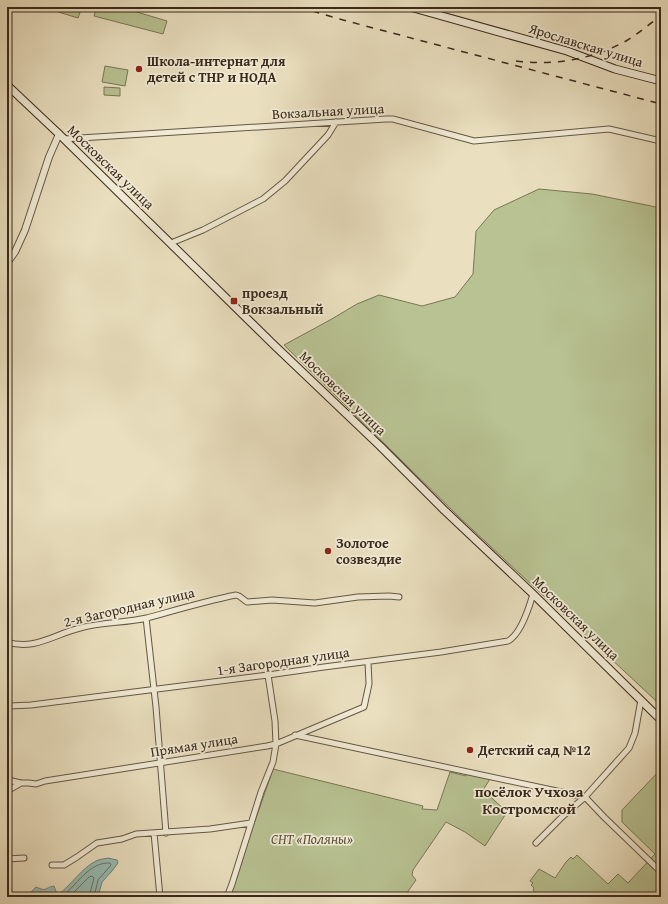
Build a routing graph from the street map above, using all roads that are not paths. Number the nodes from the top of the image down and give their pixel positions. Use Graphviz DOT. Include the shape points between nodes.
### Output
graph roads {
  1 [pos="410,7"];
  2 [pos="661,81"];
  3 [pos="7,85"];
  4 [pos="336,122"];
  5 [pos="59,134"];
  6 [pos="64,139"];
  7 [pos="661,141"];
  8 [pos="171,243"];
  9 [pos="7,263"];
  10 [pos="533,594"];
  11 [pos="398,597"];
  12 [pos="146,618"];
  13 [pos="7,642"];
  14 [pos="368,662"];
  15 [pos="268,675"];
  16 [pos="154,690"];
  17 [pos="641,700"];
  18 [pos="7,705"];
  19 [pos="661,720"];
  20 [pos="295,736"];
  21 [pos="276,744"];
  22 [pos="160,762"];
  23 [pos="7,777"];
  24 [pos="21,783"];
  25 [pos="7,792"];
  26 [pos="585,797"];
  27 [pos="251,823"];
  28 [pos="166,832"];
  29 [pos="154,833"];
  30 [pos="536,843"];
  31 [pos="24,858"];
  32 [pos="7,859"];
  33 [pos="52,866"];
  34 [pos="661,872"];
  35 [pos="160,897"];
  36 [pos="227,897"];
  1 -- 2 [label="main road, Ярославская улица" via="567,51 615,69"];
  3 -- 5 [label="main road, Московская улица"];
  4 -- 6 [label="street, Вокзальная улица"];
  4 -- 7 [label="street, Вокзальная улица" via="393,119 474,141 609,129"];
  4 -- 8 [label="street" via="328,135 285,181 262,199 203,230"];
  5 -- 6 [label="main road, Московская улица"];
  5 -- 9 [label="street" via="25,230"];
  6 -- 8 [label="main road, Московская улица"];
  8 -- 10 [label="main road, Московская улица"];
  10 -- 14 [label="street, 1-я Загородная улица" via="523,623 508,641"];
  10 -- 17 [label="main road, Московская улица"];
  11 -- 12 [label="street, 2-я Загородная улица" via="358,597 315,603 272,600 246,602 236,595"];
  12 -- 13 [label="street, 2-я Загородная улица" via="81,627 45,641 26,644"];
  12 -- 16 [label="street"];
  14 -- 15 [label="street, 1-я Загородная улица"];
  14 -- 20 [label="street, Прямая улица" via="369,684 364,706"];
  15 -- 16 [label="street, 1-я Загородная улица"];
  15 -- 21 [label="street"];
  16 -- 18 [label="street, 1-я Загородная улица" via="31,705"];
  16 -- 22 [label="street"];
  17 -- 19 [label="main road, Московская улица"];
  17 -- 26 [label="street" via="635,734 629,748"];
  20 -- 21 [label="street, Прямая улица"];
  20 -- 26 [label="street"];
  21 -- 22 [label="street, Прямая улица"];
  21 -- 27 [label="street"];
  22 -- 24 [label="street, Прямая улица" via="36,784"];
  22 -- 28 [label="street"];
  23 -- 24 [label="street"];
  24 -- 25 [label="street"];
  26 -- 30 [label="street"];
  26 -- 34 [label="street"];
  27 -- 28 [label="street"];
  27 -- 36 [label="street"];
  28 -- 29 [label="street"];
  29 -- 33 [label="street" via="136,834 97,843 64,865"];
  29 -- 35 [label="street"];
  31 -- 32 [label="street"];
}
